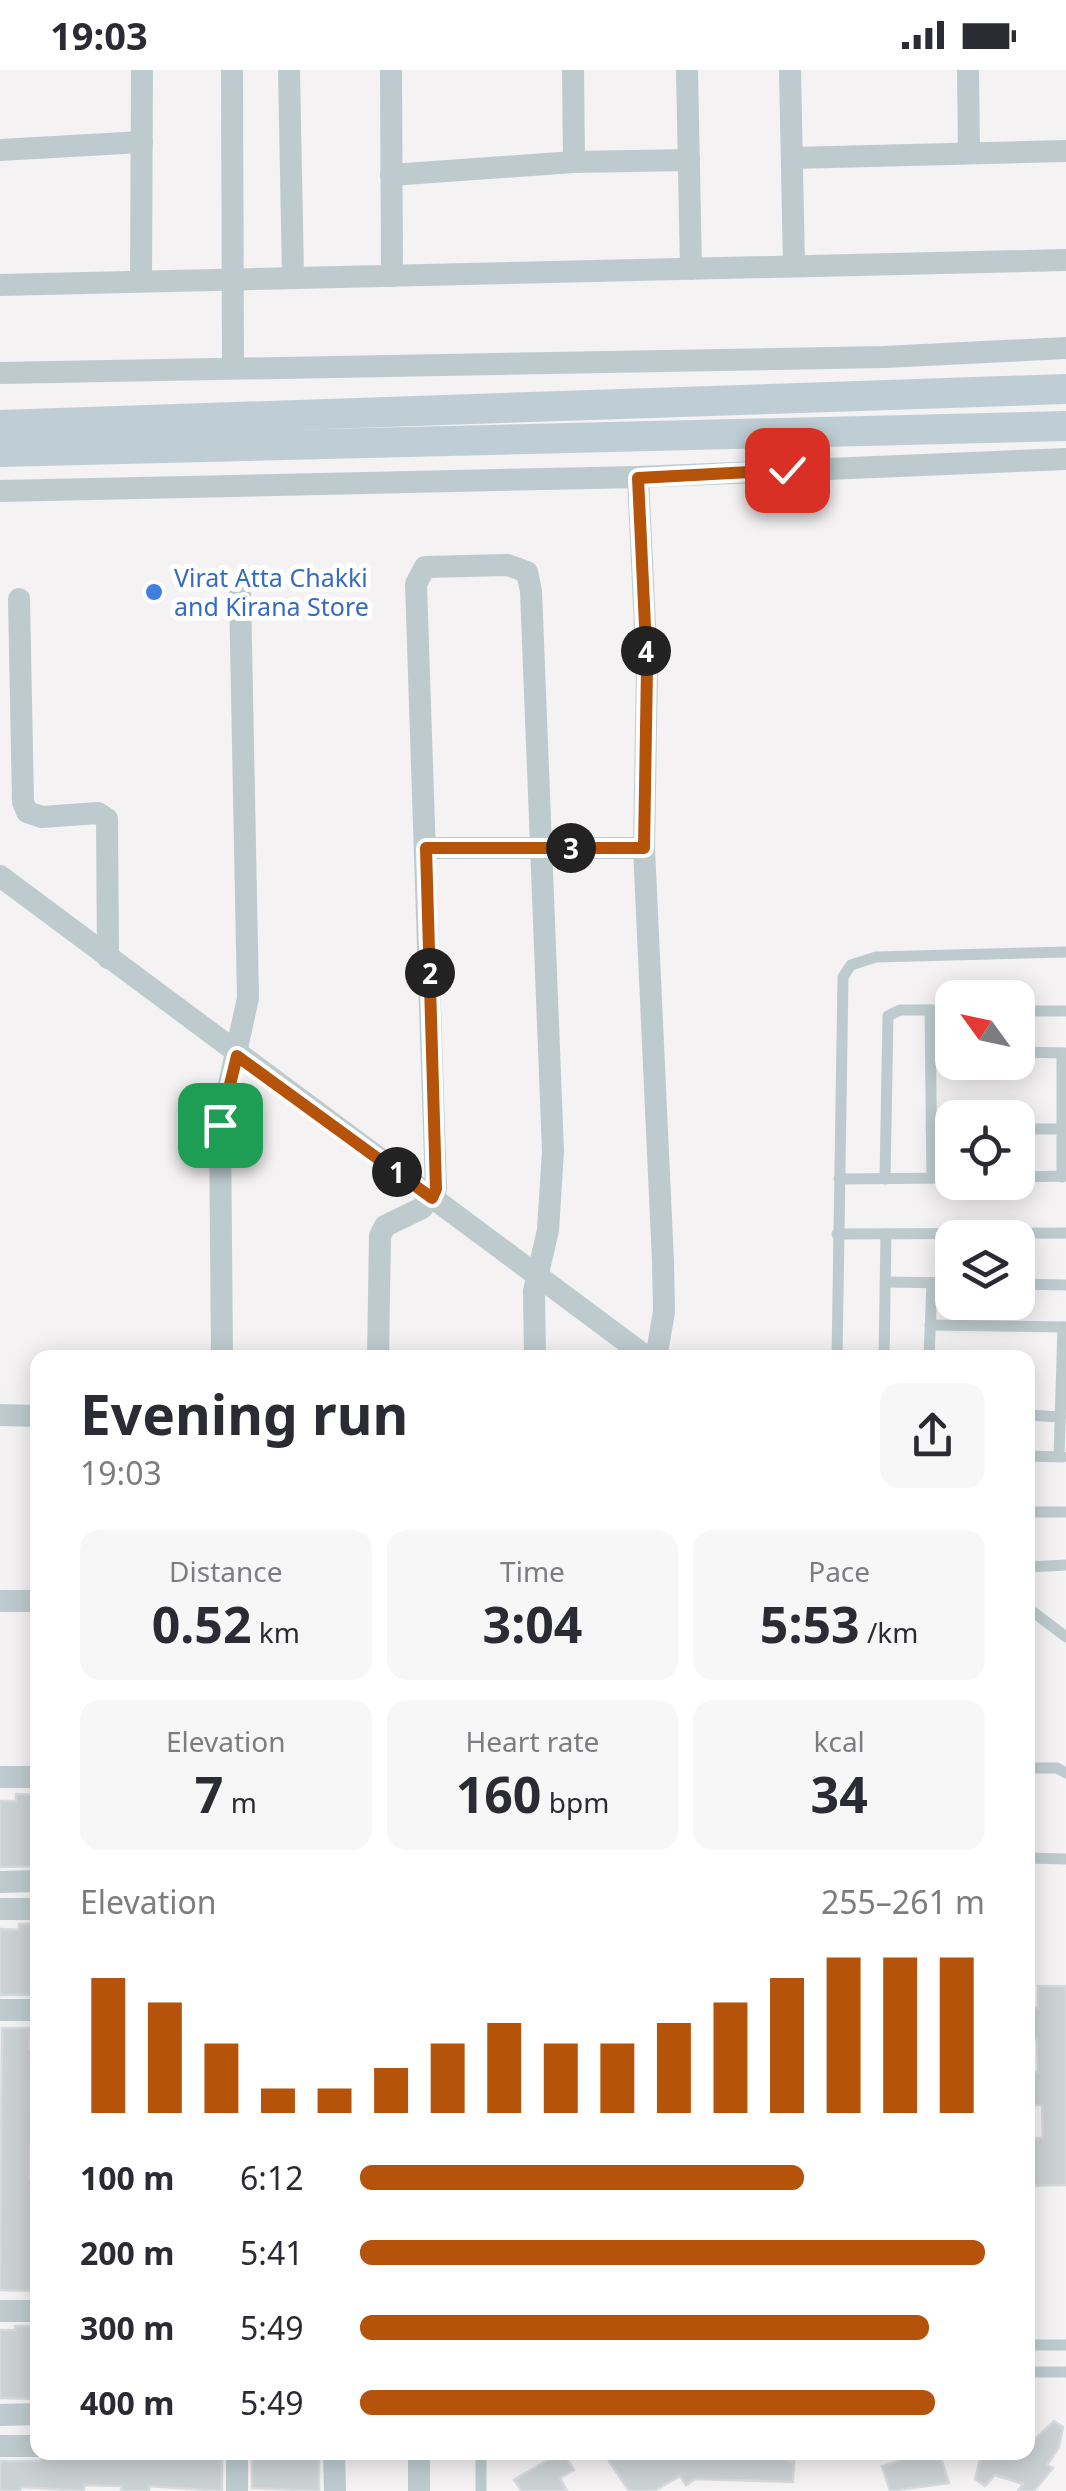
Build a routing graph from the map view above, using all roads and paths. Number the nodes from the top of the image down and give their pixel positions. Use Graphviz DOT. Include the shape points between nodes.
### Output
graph roads {
  1 [pos="142,70"];
  2 [pos="232,70"];
  3 [pos="289,70"];
  4 [pos="391,70"];
  5 [pos="572,70"];
  6 [pos="687,70"];
  7 [pos="790,70"];
  8 [pos="968,70"];
  9 [pos="142,142"];
  10 [pos="0,150"];
  11 [pos="1066,151"];
  12 [pos="969,153"];
  13 [pos="792,158"];
  14 [pos="689,160"];
  15 [pos="574,162"];
  16 [pos="391,175"];
  17 [pos="1066,260"];
  18 [pos="794,266"];
  19 [pos="692,269"];
  20 [pos="293,276"];
  21 [pos="392,276"];
  22 [pos="235,278"];
  23 [pos="141,280"];
  24 [pos="0,286"];
  25 [pos="1066,348"];
  26 [pos="233,366"];
  27 [pos="0,373"];
  28 [pos="1066,389"];
  29 [pos="0,425"];
  30 [pos="1066,426"];
  31 [pos="0,452"];
  32 [pos="1066,459"];
  33 [pos="638,478"];
  34 [pos="0,491"];
  35 [pos="240,592"];
  36 [pos="18,599"];
  37 [pos="426,848"];
  38 [pos="540,848"];
  39 [pos="644,848"];
  40 [pos="0,876"];
  41 [pos="1066,952"];
  42 [pos="108,958"];
  43 [pos="930,1010"];
  44 [pos="935,1010"];
  45 [pos="1035,1011"];
  46 [pos="1066,1011"];
  47 [pos="931,1051"];
  48 [pos="935,1051"];
  49 [pos="1035,1052"];
  50 [pos="1064,1053"];
  51 [pos="237,1056"];
  52 [pos="931,1128"];
  53 [pos="935,1128"];
  54 [pos="1035,1129"];
  55 [pos="1061,1130"];
  56 [pos="1064,1176"];
  57 [pos="1035,1177"];
  58 [pos="932,1178"];
  59 [pos="885,1179"];
  60 [pos="838,1180"];
  61 [pos="432,1198"];
  62 [pos="1066,1233"];
  63 [pos="837,1234"];
  64 [pos="886,1234"];
  65 [pos="537,1275"];
  66 [pos="886,1282"];
  67 [pos="932,1283"];
  68 [pos="1035,1284"];
  69 [pos="1066,1285"];
  70 [pos="930,1326"];
  71 [pos="1065,1327"];
  72 [pos="222,1350"];
  73 [pos="378,1350"];
  74 [pos="535,1350"];
  75 [pos="637,1350"];
  76 [pos="657,1350"];
  77 [pos="837,1350"];
  78 [pos="884,1350"];
  79 [pos="930,1350"];
  80 [pos="0,1415"];
  81 [pos="1035,1415"];
  82 [pos="30,1416"];
  83 [pos="1060,1417"];
  84 [pos="1035,1456"];
  85 [pos="1062,1456"];
  86 [pos="1035,1512"];
  87 [pos="1066,1512"];
  88 [pos="1035,1567"];
  89 [pos="1063,1567"];
  90 [pos="0,1601"];
  91 [pos="30,1601"];
  92 [pos="1035,1613"];
  93 [pos="1066,1637"];
  94 [pos="1035,1768"];
  95 [pos="1066,1773"];
  96 [pos="0,1777"];
  97 [pos="30,1777"];
  98 [pos="1035,1858"];
  99 [pos="1066,1859"];
  100 [pos="30,1881"];
  101 [pos="0,1882"];
  102 [pos="0,1909"];
  103 [pos="30,1909"];
  104 [pos="0,2010"];
  105 [pos="30,2010"];
  106 [pos="0,2311"];
  107 [pos="30,2311"];
  108 [pos="1035,2345"];
  109 [pos="1066,2345"];
  110 [pos="1035,2372"];
  111 [pos="1066,2372"];
  112 [pos="0,2414"];
  113 [pos="30,2414"];
  114 [pos="0,2446"];
  115 [pos="30,2446"];
  116 [pos="237,2460"];
  117 [pos="334,2460"];
  118 [pos="419,2460"];
  119 [pos="482,2460"];
  120 [pos="237,2491"];
  121 [pos="335,2491"];
  122 [pos="419,2491"];
  123 [pos="481,2491"];
  1 -- 9 [label="street"];
  2 -- 22 [label="street"];
  3 -- 20 [label="street"];
  4 -- 16 [label="street"];
  5 -- 15 [label="street"];
  6 -- 14 [label="street"];
  7 -- 13 [label="street"];
  8 -- 12 [label="street"];
  9 -- 10 [label="street"];
  9 -- 23 [label="street"];
  11 -- 12 [label="street"];
  12 -- 13 [label="street"];
  13 -- 18 [label="street"];
  14 -- 15 [label="street"];
  14 -- 19 [label="street"];
  15 -- 16 [label="street"];
  16 -- 21 [label="street"];
  17 -- 18 [label="street"];
  18 -- 19 [label="street"];
  19 -- 21 [label="street"];
  20 -- 21 [label="street"];
  20 -- 22 [label="street"];
  22 -- 23 [label="street"];
  22 -- 26 [label="street"];
  23 -- 24 [label="street"];
  25 -- 26 [label="street" via="884,357"];
  26 -- 27 [label="street"];
  28 -- 29 [label="street"];
  30 -- 31 [label="street"];
  32 -- 33 [label="street"];
  33 -- 34 [label="street"];
  33 -- 39 [label="street" via="647,668"];
  35 -- 51 [label="street" via="248,998"];
  36 -- 42 [label="street" via="22,802 42,817 98,813 107,819"];
  37 -- 38 [label="street"];
  37 -- 38 [label="street" via="416,584 425,567 508,565 529,578"];
  37 -- 61 [label="street"];
  38 -- 39 [label="street"];
  38 -- 65 [label="street" via="553,1152 548,1230"];
  39 -- 76 [label="street" via="663,1248"];
  40 -- 42 [label="street"];
  41 -- 60 [label="lane" via="876,956 851,965 843,977"];
  42 -- 51 [label="street"];
  43 -- 44 [label="lane"];
  43 -- 47 [label="lane"];
  43 -- 59 [label="lane" via="888,1016"];
  45 -- 46 [label="lane"];
  47 -- 48 [label="lane"];
  47 -- 52 [label="lane"];
  49 -- 50 [label="lane"];
  50 -- 55 [label="lane"];
  51 -- 61 [label="street"];
  51 -- 72 [label="street" via="220,1125"];
  52 -- 53 [label="lane"];
  52 -- 58 [label="lane"];
  54 -- 55 [label="lane"];
  55 -- 56 [label="lane"];
  56 -- 57 [label="lane"];
  58 -- 59 [label="lane"];
  59 -- 60 [label="lane"];
  60 -- 63 [label="lane"];
  61 -- 65 [label="street"];
  61 -- 73 [label="street" via="384,1226 380,1236"];
  62 -- 64 [label="lane"];
  63 -- 64 [label="lane"];
  63 -- 77 [label="lane"];
  64 -- 66 [label="lane"];
  65 -- 74 [label="street"];
  65 -- 75 [label="street"];
  66 -- 67 [label="lane"];
  66 -- 78 [label="lane"];
  67 -- 70 [label="lane"];
  68 -- 69 [label="lane"];
  70 -- 71 [label="lane"];
  70 -- 79 [label="lane"];
  71 -- 83 [label="lane"];
  80 -- 82 [label="street"];
  81 -- 83 [label="lane"];
  83 -- 85 [label="lane"];
  84 -- 85 [label="lane"];
  86 -- 87 [label="lane"];
  88 -- 89 [label="lane"];
  90 -- 91 [label="street"];
  92 -- 93 [label="lane"];
  94 -- 95 [label="lane"];
  96 -- 97 [label="street"];
  98 -- 99 [label="lane"];
  100 -- 101 [label="street"];
  102 -- 103 [label="street"];
  104 -- 105 [label="street"];
  106 -- 107 [label="street"];
  108 -- 109 [label="lane"];
  110 -- 111 [label="lane"];
  112 -- 113 [label="street"];
  114 -- 115 [label="street"];
  116 -- 120 [label="street"];
  117 -- 121 [label="street"];
  118 -- 122 [label="street"];
  119 -- 123 [label="lane"];
}
